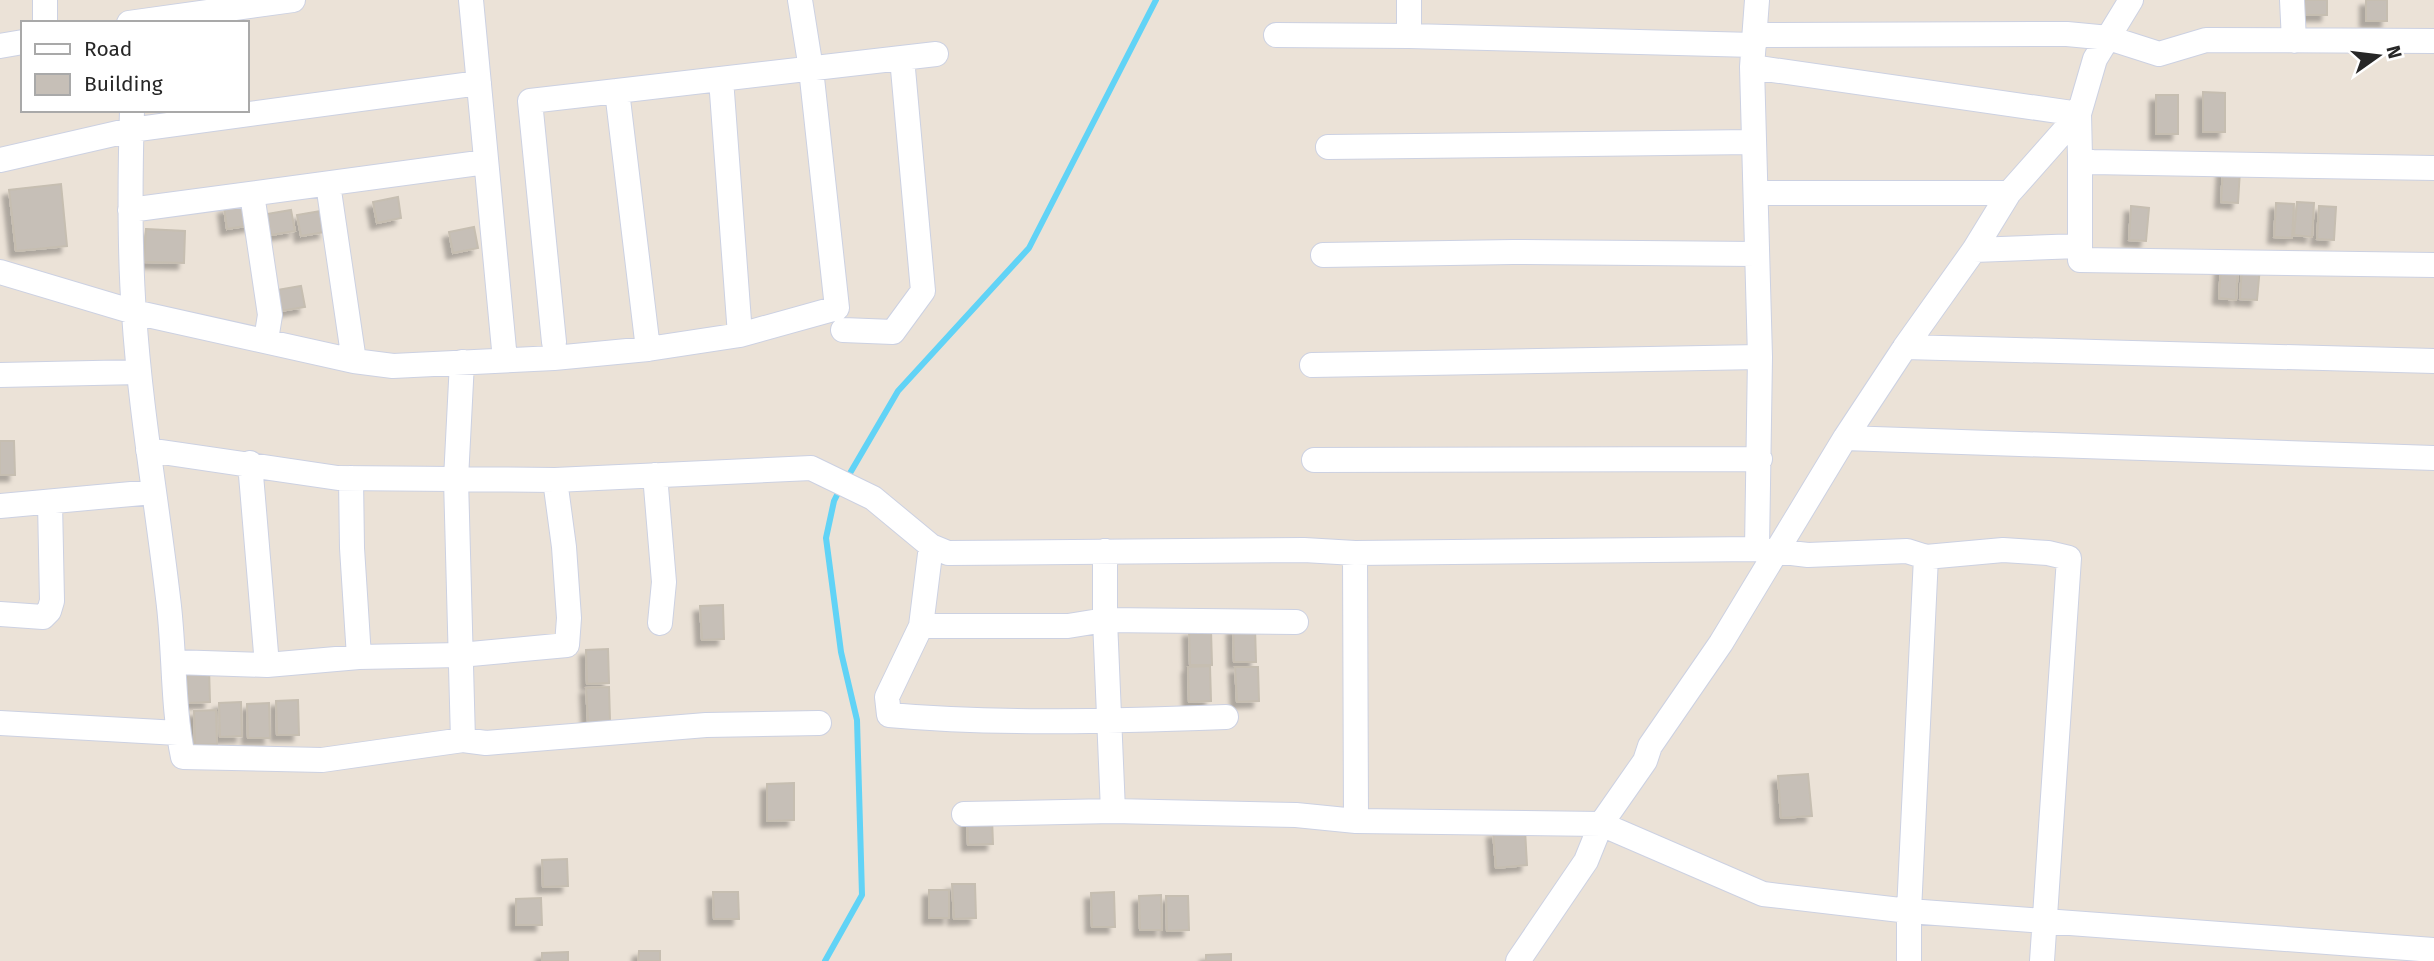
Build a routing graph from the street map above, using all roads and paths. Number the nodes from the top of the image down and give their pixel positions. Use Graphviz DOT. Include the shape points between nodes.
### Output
graph roads {
  1 [pos="45,0"];
  2 [pos="293,0"];
  3 [pos="471,0"];
  4 [pos="800,0"];
  5 [pos="1409,0"];
  6 [pos="1757,0"];
  7 [pos="2131,0"];
  8 [pos="2292,0"];
  9 [pos="222,5"];
  10 [pos="45,21"];
  11 [pos="141,21"];
  12 [pos="1276,35"];
  13 [pos="1409,36"];
  14 [pos="2109,38"];
  15 [pos="2294,41"];
  16 [pos="2434,41"];
  17 [pos="21,42"];
  18 [pos="0,47"];
  19 [pos="1754,49"];
  20 [pos="936,54"];
  21 [pos="902,58"];
  22 [pos="811,69"];
  23 [pos="721,79"];
  24 [pos="479,83"];
  25 [pos="617,91"];
  26 [pos="248,108"];
  27 [pos="207,112"];
  28 [pos="2079,114"];
  29 [pos="132,120"];
  30 [pos="1752,142"];
  31 [pos="1328,147"];
  32 [pos="2080,157"];
  33 [pos="0,160"];
  34 [pos="486,162"];
  35 [pos="2434,167"];
  36 [pos="328,184"];
  37 [pos="1757,193"];
  38 [pos="2009,193"];
  39 [pos="252,194"];
  40 [pos="130,210"];
  41 [pos="2078,246"];
  42 [pos="1974,250"];
  43 [pos="1756,254"];
  44 [pos="1323,255"];
  45 [pos="2434,265"];
  46 [pos="0,272"];
  47 [pos="134,312"];
  48 [pos="843,330"];
  49 [pos="740,335"];
  50 [pos="266,340"];
  51 [pos="554,342"];
  52 [pos="1905,347"];
  53 [pos="648,349"];
  54 [pos="1760,357"];
  55 [pos="505,360"];
  56 [pos="354,361"];
  57 [pos="2434,361"];
  58 [pos="462,362"];
  59 [pos="1312,365"];
  60 [pos="139,372"];
  61 [pos="0,375"];
  62 [pos="1845,438"];
  63 [pos="148,450"];
  64 [pos="2434,458"];
  65 [pos="1760,459"];
  66 [pos="1314,460"];
  67 [pos="250,463"];
  68 [pos="655,475"];
  69 [pos="351,478"];
  70 [pos="456,479"];
  71 [pos="555,480"];
  72 [pos="153,492"];
  73 [pos="50,502"];
  74 [pos="0,506"];
  75 [pos="931,546"];
  76 [pos="1105,551"];
  77 [pos="1766,551"];
  78 [pos="1355,553"];
  79 [pos="1926,557"];
  80 [pos="0,614"];
  81 [pos="1105,620"];
  82 [pos="1296,622"];
  83 [pos="660,624"];
  84 [pos="921,626"];
  85 [pos="460,655"];
  86 [pos="359,657"];
  87 [pos="174,662"];
  88 [pos="267,664"];
  89 [pos="1226,717"];
  90 [pos="1109,721"];
  91 [pos="0,723"];
  92 [pos="818,723"];
  93 [pos="178,733"];
  94 [pos="463,740"];
  95 [pos="1113,811"];
  96 [pos="964,814"];
  97 [pos="1356,821"];
  98 [pos="1601,824"];
  99 [pos="1909,911"];
  100 [pos="2043,922"];
  101 [pos="2434,950"];
  102 [pos="2319,951"];
  103 [pos="1518,961"];
  104 [pos="1909,961"];
  105 [pos="2042,961"];
  1 -- 10 [label="street"];
  2 -- 9 [label="street"];
  3 -- 24 [label="street"];
  4 -- 22 [label="street"];
  5 -- 13 [label="street"];
  6 -- 19 [label="street"];
  7 -- 14 [label="street"];
  8 -- 15 [label="street"];
  9 -- 11 [label="street"];
  12 -- 13 [label="street"];
  13 -- 19 [label="street"];
  14 -- 15 [label="street" via="2159,54 2206,40"];
  14 -- 19 [label="street" via="2067,34"];
  14 -- 28 [label="street" via="2095,59"];
  15 -- 16 [label="street"];
  17 -- 18 [label="street"];
  19 -- 28 [label="street"];
  19 -- 30 [label="street"];
  20 -- 21 [label="street"];
  21 -- 22 [label="street"];
  21 -- 48 [label="street" via="923,291 893,332"];
  22 -- 23 [label="street"];
  22 -- 49 [label="street" via="837,308"];
  23 -- 25 [label="street"];
  23 -- 49 [label="street"];
  24 -- 26 [label="street"];
  24 -- 34 [label="street"];
  25 -- 51 [label="street" via="530,100"];
  25 -- 53 [label="street"];
  27 -- 29 [label="street"];
  28 -- 32 [label="street"];
  28 -- 38 [label="street"];
  29 -- 33 [label="street"];
  29 -- 40 [label="street"];
  30 -- 31 [label="street"];
  30 -- 37 [label="street"];
  32 -- 35 [label="street" via="2091,162"];
  32 -- 41 [label="street"];
  34 -- 36 [label="street"];
  34 -- 55 [label="street"];
  36 -- 39 [label="street"];
  36 -- 56 [label="street"];
  37 -- 38 [label="street"];
  37 -- 43 [label="street"];
  38 -- 42 [label="street"];
  39 -- 40 [label="street"];
  39 -- 50 [label="street" via="270,315"];
  40 -- 47 [label="street"];
  41 -- 42 [label="street"];
  41 -- 45 [label="street" via="2080,260"];
  42 -- 52 [label="street"];
  43 -- 44 [label="street"];
  43 -- 54 [label="street"];
  46 -- 47 [label="street"];
  47 -- 50 [label="street"];
  47 -- 60 [label="street"];
  49 -- 53 [label="street"];
  50 -- 56 [label="street"];
  52 -- 57 [label="street"];
  52 -- 62 [label="street"];
  53 -- 55 [label="street"];
  54 -- 59 [label="street"];
  54 -- 65 [label="street"];
  55 -- 58 [label="street"];
  56 -- 58 [label="street" via="393,366"];
  58 -- 70 [label="street"];
  60 -- 61 [label="street"];
  60 -- 63 [label="street"];
  62 -- 64 [label="street"];
  62 -- 77 [label="street"];
  63 -- 67 [label="street"];
  63 -- 72 [label="street"];
  65 -- 66 [label="street"];
  65 -- 77 [label="street"];
  67 -- 69 [label="street"];
  67 -- 88 [label="street"];
  68 -- 71 [label="street"];
  68 -- 75 [label="street" via="811,468 873,498"];
  68 -- 83 [label="street" via="664,582"];
  69 -- 70 [label="street"];
  69 -- 86 [label="street"];
  70 -- 71 [label="street"];
  70 -- 85 [label="street"];
  71 -- 85 [label="street" via="564,547 568,643"];
  72 -- 73 [label="street"];
  72 -- 87 [label="street"];
  73 -- 74 [label="street"];
  73 -- 80 [label="street" via="50,611 43,617"];
  75 -- 76 [label="street" via="948,553"];
  75 -- 84 [label="street"];
  76 -- 78 [label="street"];
  76 -- 81 [label="street"];
  77 -- 78 [label="street"];
  77 -- 79 [label="street" via="1808,555 1907,551"];
  77 -- 98 [label="street" via="1721,643"];
  78 -- 97 [label="street"];
  79 -- 99 [label="street"];
  79 -- 100 [label="street" via="2003,550 2069,558"];
  81 -- 82 [label="street"];
  81 -- 84 [label="street" via="1068,626"];
  81 -- 90 [label="street"];
  84 -- 90 [label="street" via="887,697 889,715"];
  85 -- 86 [label="street"];
  85 -- 94 [label="street"];
  86 -- 88 [label="street"];
  87 -- 88 [label="street"];
  87 -- 93 [label="street"];
  89 -- 90 [label="street"];
  90 -- 95 [label="street"];
  91 -- 93 [label="street"];
  92 -- 94 [label="street" via="706,725 486,743"];
  93 -- 94 [label="street" via="183,757 322,760"];
  95 -- 96 [label="street"];
  95 -- 97 [label="street" via="1296,815"];
  97 -- 98 [label="street"];
  98 -- 99 [label="street" via="1763,894"];
  98 -- 103 [label="street" via="1586,861"];
  99 -- 100 [label="street"];
  99 -- 104 [label="street"];
  100 -- 102 [label="street"];
  100 -- 105 [label="street"];
  101 -- 102 [label="street"];
}
